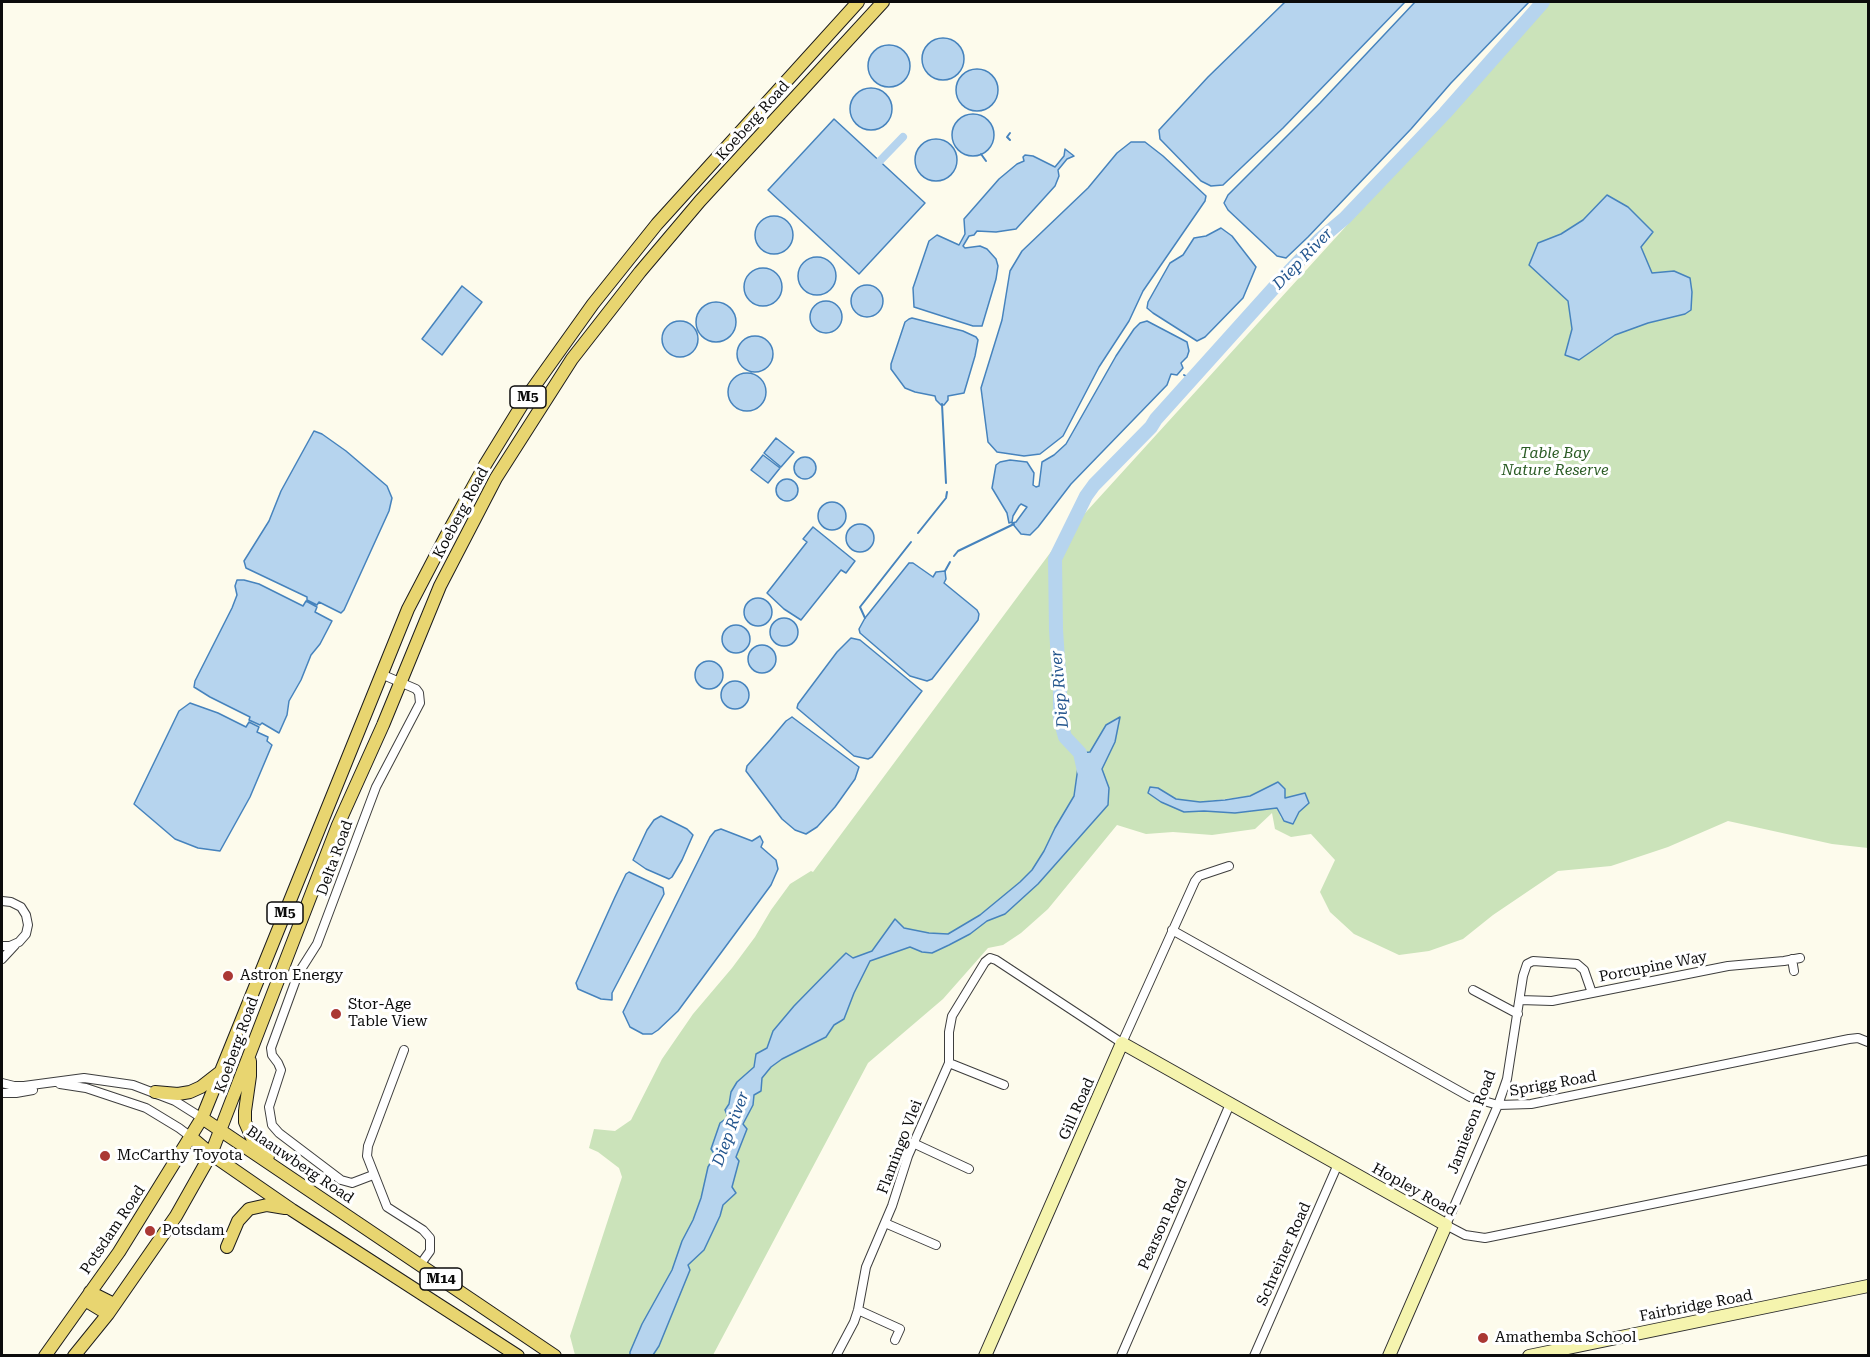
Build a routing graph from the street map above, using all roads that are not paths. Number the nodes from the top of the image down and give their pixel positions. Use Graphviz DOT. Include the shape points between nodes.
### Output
graph roads {
  1 [pos="858,2"];
  2 [pos="882,2"];
  3 [pos="381,674"];
  4 [pos="401,682"];
  5 [pos="1229,866"];
  6 [pos="2,901"];
  7 [pos="1172,930"];
  8 [pos="15,944"];
  9 [pos="2,946"];
  10 [pos="2,958"];
  11 [pos="996,960"];
  12 [pos="1794,971"];
  13 [pos="1473,990"];
  14 [pos="1592,993"];
  15 [pos="1520,996"];
  16 [pos="1518,1014"];
  17 [pos="1869,1042"];
  18 [pos="1122,1044"];
  19 [pos="404,1050"];
  20 [pos="249,1054"];
  21 [pos="949,1063"];
  22 [pos="222,1070"];
  23 [pos="2,1083"];
  24 [pos="1004,1086"];
  25 [pos="154,1092"];
  26 [pos="2,1093"];
  27 [pos="1230,1104"];
  28 [pos="1498,1105"];
  29 [pos="202,1118"];
  30 [pos="221,1130"];
  31 [pos="191,1137"];
  32 [pos="913,1143"];
  33 [pos="211,1154"];
  34 [pos="1869,1160"];
  35 [pos="1338,1164"];
  36 [pos="969,1169"];
  37 [pos="289,1175"];
  38 [pos="373,1175"];
  39 [pos="292,1210"];
  40 [pos="885,1222"];
  41 [pos="1446,1225"];
  42 [pos="936,1245"];
  43 [pos="227,1247"];
  44 [pos="420,1265"];
  45 [pos="1869,1286"];
  46 [pos="87,1296"];
  47 [pos="111,1309"];
  48 [pos="858,1310"];
  49 [pos="895,1340"];
  50 [pos="1573,1351"];
  51 [pos="45,1356"];
  52 [pos="74,1356"];
  53 [pos="518,1356"];
  54 [pos="555,1356"];
  55 [pos="836,1356"];
  56 [pos="985,1356"];
  57 [pos="1120,1356"];
  58 [pos="1254,1356"];
  59 [pos="1389,1356"];
  60 [pos="1529,1356"];
  1 -- 3 [label="main road, Koeberg Road / M5" via="657,224 528,395 444,538"];
  2 -- 4 [label="main road, Koeberg Road / M5" via="679,225 573,359 496,478 464,536"];
  3 -- 4 [label="street, Delta Road"];
  3 -- 22 [label="main road, Koeberg Road / M5"];
  4 -- 20 [label="main road, Koeberg Road / M5" via="338,825"];
  4 -- 38 [label="street, Delta Road" via="418,691 420,703 376,788 317,944 298,974 271,1048 280,1067 269,1107 275,1129 341,1180 350,1183"];
  5 -- 7 [label="street, Gill Road" via="1199,876"];
  6 -- 8 [label="street" via="16,904 28,920 26,934"];
  7 -- 18 [label="street, Gill Road"];
  7 -- 28 [label="street, Sprigg Road" via="1470,1097"];
  8 -- 9 [label="street"];
  8 -- 10 [label="street"];
  11 -- 18 [label="street, Hopley Road"];
  11 -- 21 [label="street, Flamingo Vlei" via="985,962 952,1016"];
  12 -- 14 [label="street, Porcupine Way" via="1796,958 1728,966"];
  13 -- 16 [label="street"];
  14 -- 15 [label="street, Porcupine Way" via="1547,1002"];
  14 -- 15 [label="street, Jamieson Road" via="1581,966 1533,961 1524,969"];
  15 -- 16 [label="street, Jamieson Road"];
  16 -- 28 [label="street, Jamieson Road" via="1510,1066"];
  17 -- 28 [label="street, Sprigg Road" via="1849,1039 1531,1104"];
  18 -- 27 [label="street, Hopley Road"];
  18 -- 56 [label="street, Gill Road"];
  19 -- 38 [label="street" via="367,1149"];
  20 -- 30 [label="main road, Koeberg Road / M5"];
  20 -- 37 [label="main road" via="246,1126 257,1144"];
  21 -- 24 [label="street"];
  21 -- 32 [label="street, Flamingo Vlei"];
  22 -- 25 [label="main road" via="190,1092"];
  22 -- 29 [label="main road, Koeberg Road / M5"];
  23 -- 25 [label="street, Blaauwberg Road" via="24,1086 84,1078"];
  25 -- 29 [label="street, Blaauwberg Road"];
  26 -- 31 [label="street" via="71,1084 146,1108"];
  27 -- 35 [label="street, Hopley Road"];
  27 -- 57 [label="street, Pearson Road"];
  28 -- 41 [label="street, Jamieson Road"];
  29 -- 30 [label="main road, Blaauwberg Road / M14"];
  29 -- 31 [label="main road, Potsdam Road / M5"];
  30 -- 33 [label="main road, M5"];
  30 -- 37 [label="main road, Blaauwberg Road / M14"];
  31 -- 33 [label="main road, M14"];
  31 -- 46 [label="main road, Potsdam Road / M5"];
  32 -- 36 [label="street"];
  32 -- 40 [label="street, Flamingo Vlei"];
  33 -- 39 [label="main road, M14"];
  33 -- 47 [label="main road, M5" via="176,1216"];
  34 -- 41 [label="street, Hopley Road" via="1485,1239"];
  35 -- 41 [label="street, Hopley Road"];
  35 -- 58 [label="street, Schreiner Road"];
  37 -- 44 [label="main road, Blaauwberg Road / M14"];
  38 -- 44 [label="street" via="387,1208 430,1238 430,1251"];
  39 -- 43 [label="main road" via="267,1205 249,1209 238,1221"];
  39 -- 53 [label="main road, M14"];
  40 -- 42 [label="street"];
  40 -- 48 [label="street, Flamingo Vlei" via="866,1267"];
  41 -- 59 [label="street, Jamieson Road"];
  44 -- 54 [label="main road, Blaauwberg Road / M14"];
  45 -- 50 [label="street, Fairbridge Road"];
  46 -- 47 [label="main road"];
  46 -- 51 [label="main road, Potsdam Road / M5"];
  47 -- 52 [label="main road, M5"];
  48 -- 49 [label="street" via="900,1329"];
  48 -- 55 [label="street, Flamingo Vlei"];
  50 -- 60 [label="street, Fairbridge Road"];
}
